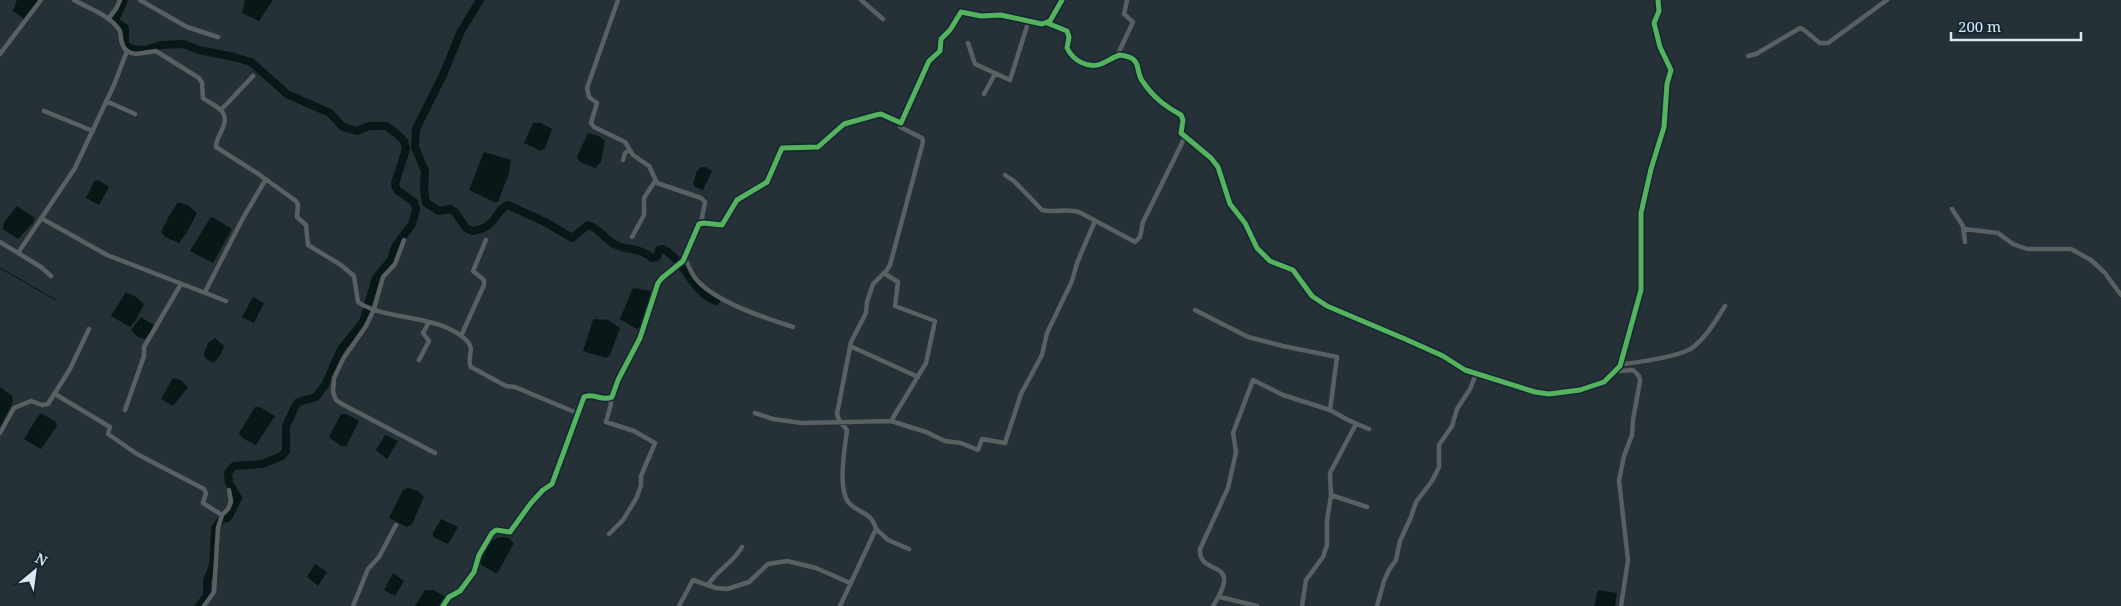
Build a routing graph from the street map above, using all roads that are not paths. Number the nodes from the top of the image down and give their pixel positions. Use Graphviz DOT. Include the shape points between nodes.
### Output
graph roads {
  1 [pos="41,0"];
  2 [pos="74,0"];
  3 [pos="120,0"];
  4 [pos="140,0"];
  5 [pos="618,0"];
  6 [pos="861,0"];
  7 [pos="1062,0"];
  8 [pos="1127,0"];
  9 [pos="1658,0"];
  10 [pos="1887,0"];
  11 [pos="108,19"];
  12 [pos="883,19"];
  13 [pos="1028,22"];
  14 [pos="1047,23"];
  15 [pos="218,37"];
  16 [pos="968,43"];
  17 [pos="127,51"];
  18 [pos="0,54"];
  19 [pos="1117,56"];
  20 [pos="1748,56"];
  21 [pos="995,74"];
  22 [pos="253,76"];
  23 [pos="984,94"];
  24 [pos="106,101"];
  25 [pos="222,110"];
  26 [pos="44,111"];
  27 [pos="135,114"];
  28 [pos="901,123"];
  29 [pos="93,131"];
  30 [pos="1185,137"];
  31 [pos="628,150"];
  32 [pos="623,160"];
  33 [pos="1005,175"];
  34 [pos="266,179"];
  35 [pos="655,181"];
  36 [pos="1952,209"];
  37 [pos="41,218"];
  38 [pos="1096,221"];
  39 [pos="701,223"];
  40 [pos="1964,229"];
  41 [pos="632,237"];
  42 [pos="404,240"];
  43 [pos="486,240"];
  44 [pos="0,242"];
  45 [pos="1965,242"];
  46 [pos="18,253"];
  47 [pos="684,259"];
  48 [pos="884,273"];
  49 [pos="51,276"];
  50 [pos="181,284"];
  51 [pos="205,292"];
  52 [pos="2121,295"];
  53 [pos="226,301"];
  54 [pos="1725,306"];
  55 [pos="373,308"];
  56 [pos="1195,310"];
  57 [pos="429,322"];
  58 [pos="793,327"];
  59 [pos="89,329"];
  60 [pos="461,336"];
  61 [pos="850,346"];
  62 [pos="419,360"];
  63 [pos="1621,364"];
  64 [pos="1616,372"];
  65 [pos="1476,374"];
  66 [pos="918,377"];
  67 [pos="55,394"];
  68 [pos="610,398"];
  69 [pos="125,410"];
  70 [pos="1330,410"];
  71 [pos="755,413"];
  72 [pos="576,414"];
  73 [pos="840,421"];
  74 [pos="891,421"];
  75 [pos="1356,424"];
  76 [pos="1369,429"];
  77 [pos="0,433"];
  78 [pos="435,453"];
  79 [pos="232,491"];
  80 [pos="1331,494"];
  81 [pos="1366,507"];
  82 [pos="222,515"];
  83 [pos="396,525"];
  84 [pos="876,529"];
  85 [pos="609,534"];
  86 [pos="742,547"];
  87 [pos="909,549"];
  88 [pos="850,583"];
  89 [pos="708,585"];
  90 [pos="1220,597"];
  91 [pos="1623,605"];
  92 [pos="204,606"];
  93 [pos="353,606"];
  94 [pos="443,606"];
  95 [pos="679,606"];
  96 [pos="840,606"];
  97 [pos="1213,606"];
  98 [pos="1257,606"];
  99 [pos="1302,606"];
  100 [pos="1377,606"];
  1 -- 18 [label="street"];
  2 -- 11 [label="street"];
  3 -- 11 [label="street"];
  4 -- 15 [label="street" via="187,27"];
  5 -- 31 [label="street" via="587,92 596,103 591,123 626,142"];
  6 -- 12 [label="street"];
  7 -- 14 [label="street"];
  8 -- 19 [label="street" via="1124,14 1133,22"];
  9 -- 63 [label="street" via="1659,11 1654,23 1660,47 1671,70 1664,126 1642,214 1641,290"];
  10 -- 20 [label="street" via="1828,43 1820,43 1800,28"];
  11 -- 17 [label="street" via="120,30 122,44"];
  13 -- 14 [label="street"];
  13 -- 21 [label="street" via="1010,80"];
  13 -- 28 [label="street" via="1001,15 961,12 942,37 940,51 929,61"];
  14 -- 19 [label="street" via="1067,31 1067,48 1082,63 1097,65"];
  16 -- 21 [label="street" via="975,64"];
  17 -- 24 [label="street"];
  17 -- 25 [label="street" via="138,54 153,48 199,78 203,98"];
  19 -- 30 [label="street" via="1123,55 1136,62 1143,82 1160,103 1181,114 1180,130"];
  21 -- 23 [label="street"];
  22 -- 25 [label="street"];
  24 -- 27 [label="street"];
  24 -- 29 [label="street"];
  25 -- 34 [label="street" via="224,120 216,148"];
  26 -- 29 [label="street"];
  28 -- 39 [label="street" via="876,115 844,124 818,147 782,148 767,182 737,200 722,225"];
  28 -- 48 [label="street" via="900,127 922,138 923,142 894,252"];
  29 -- 37 [label="street" via="75,168"];
  30 -- 38 [label="street" via="1146,216 1138,241 1134,242"];
  30 -- 65 [label="street" via="1218,167 1230,204 1245,223 1257,248 1270,261 1293,270 1312,296 1327,306"];
  31 -- 32 [label="street"];
  31 -- 35 [label="street" via="653,170"];
  33 -- 38 [label="street" via="1042,210 1075,210"];
  34 -- 51 [label="street"];
  34 -- 55 [label="street" via="298,203 297,216 306,225 308,245 352,274 356,279 357,300"];
  35 -- 39 [label="street" via="701,198 704,202"];
  35 -- 41 [label="street" via="644,198 644,214"];
  36 -- 40 [label="street"];
  37 -- 46 [label="street"];
  37 -- 50 [label="street" via="107,255"];
  38 -- 74 [label="street" via="1047,333 1042,355 1021,394 1006,443 982,439 978,450"];
  39 -- 47 [label="street"];
  40 -- 45 [label="street"];
  40 -- 52 [label="street" via="1998,233 2027,249 2071,249 2091,260"];
  42 -- 55 [label="street" via="395,264 383,277"];
  43 -- 60 [label="street" via="473,271 484,280 484,285"];
  44 -- 46 [label="street"];
  46 -- 49 [label="street"];
  47 -- 58 [label="street" via="696,280 711,292 758,316"];
  47 -- 68 [label="street" via="658,283 638,342"];
  48 -- 61 [label="street" via="873,284 866,313"];
  48 -- 66 [label="street" via="898,282 895,306 935,321 926,363"];
  50 -- 51 [label="street"];
  50 -- 69 [label="street" via="144,347 144,356"];
  51 -- 53 [label="street"];
  54 -- 63 [label="street" via="1708,332 1690,349 1636,364"];
  55 -- 57 [label="street"];
  55 -- 78 [label="street" via="366,326 338,367 334,378 336,400"];
  56 -- 70 [label="street" via="1248,338 1337,357"];
  57 -- 60 [label="street"];
  57 -- 62 [label="street" via="423,333 429,341"];
  59 -- 67 [label="street"];
  60 -- 72 [label="street" via="471,346 471,367 506,386 516,387"];
  61 -- 66 [label="street"];
  61 -- 73 [label="street" via="837,414"];
  63 -- 64 [label="street"];
  64 -- 65 [label="street" via="1594,386 1549,394"];
  64 -- 91 [label="street" via="1633,370 1640,381 1632,435 1619,480 1628,560"];
  65 -- 100 [label="street" via="1457,409 1452,426 1439,445 1439,467 1416,502"];
  66 -- 74 [label="street"];
  67 -- 77 [label="street" via="46,405 31,400 14,408"];
  67 -- 82 [label="street" via="110,427 108,434 137,454 202,487 206,493 203,503"];
  68 -- 72 [label="street" via="587,395"];
  68 -- 85 [label="street" via="606,422 634,431 656,443 641,476 637,497 623,520"];
  70 -- 75 [label="street"];
  70 -- 90 [label="street" via="1283,395 1253,380 1233,432 1236,452 1228,488 1200,549 1204,562 1224,574"];
  71 -- 73 [label="street" via="802,423"];
  72 -- 94 [label="street" via="552,484 543,490 510,532 496,530 492,533 479,555 474,572"];
  73 -- 74 [label="street"];
  73 -- 84 [label="street" via="847,430 842,470 846,498 849,504 872,519"];
  75 -- 76 [label="street"];
  75 -- 80 [label="street" via="1330,473"];
  79 -- 82 [label="street" via="228,510"];
  80 -- 81 [label="street"];
  80 -- 99 [label="street" via="1327,545 1323,557 1306,580"];
  82 -- 92 [label="street" via="215,552 214,592"];
  83 -- 93 [label="street" via="368,569"];
  84 -- 87 [label="street" via="888,540"];
  84 -- 88 [label="street"];
  86 -- 89 [label="street" via="734,560"];
  88 -- 89 [label="street" via="816,568 782,561 762,567 749,582 723,589"];
  88 -- 96 [label="street"];
  89 -- 95 [label="street" via="693,580"];
  90 -- 97 [label="street"];
  90 -- 98 [label="street"];
}
